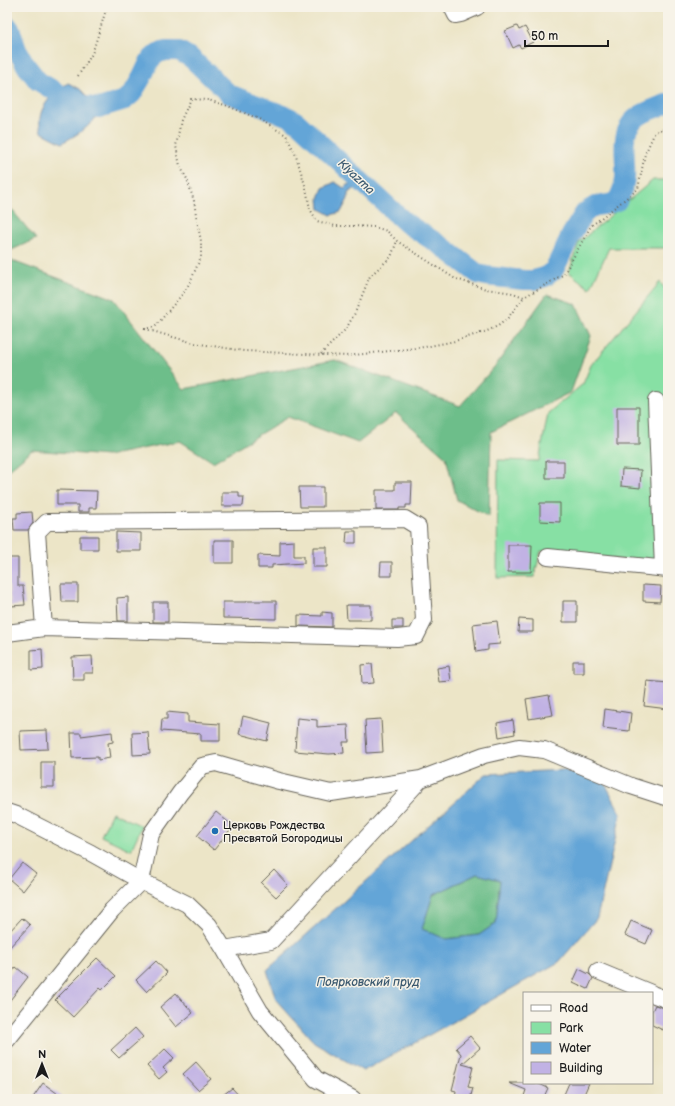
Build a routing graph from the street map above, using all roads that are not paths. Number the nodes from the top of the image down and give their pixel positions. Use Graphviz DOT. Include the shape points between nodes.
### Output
graph roads {
  1 [pos="452,7"];
  2 [pos="477,7"];
  3 [pos="656,401"];
  4 [pos="548,557"];
  5 [pos="665,568"];
  6 [pos="44,628"];
  7 [pos="7,632"];
  8 [pos="421,779"];
  9 [pos="668,798"];
  10 [pos="7,812"];
  11 [pos="141,881"];
  12 [pos="224,949"];
  13 [pos="598,971"];
  14 [pos="649,992"];
  15 [pos="653,994"];
  16 [pos="668,1000"];
  17 [pos="7,1040"];
  18 [pos="353,1099"];
  1 -- 2 [label="street" via="456,15"];
  3 -- 5 [label="street"];
  4 -- 5 [label="street"];
  6 -- 6 [label="street" via="397,638 416,636 424,620 418,528 405,519 47,522 37,532"];
  6 -- 7 [label="street"];
  8 -- 9 [label="street" via="484,754 519,746 544,750 631,786"];
  8 -- 11 [label="street" via="331,793 279,782 216,763 202,766 151,834"];
  8 -- 12 [label="street" via="271,941"];
  10 -- 11 [label="street" via="16,814"];
  11 -- 12 [label="street" via="187,904 209,925"];
  11 -- 17 [label="street" via="112,910"];
  12 -- 18 [label="street" via="260,1011 316,1079"];
  13 -- 14 [label="street"];
  15 -- 16 [label="street"];
}
